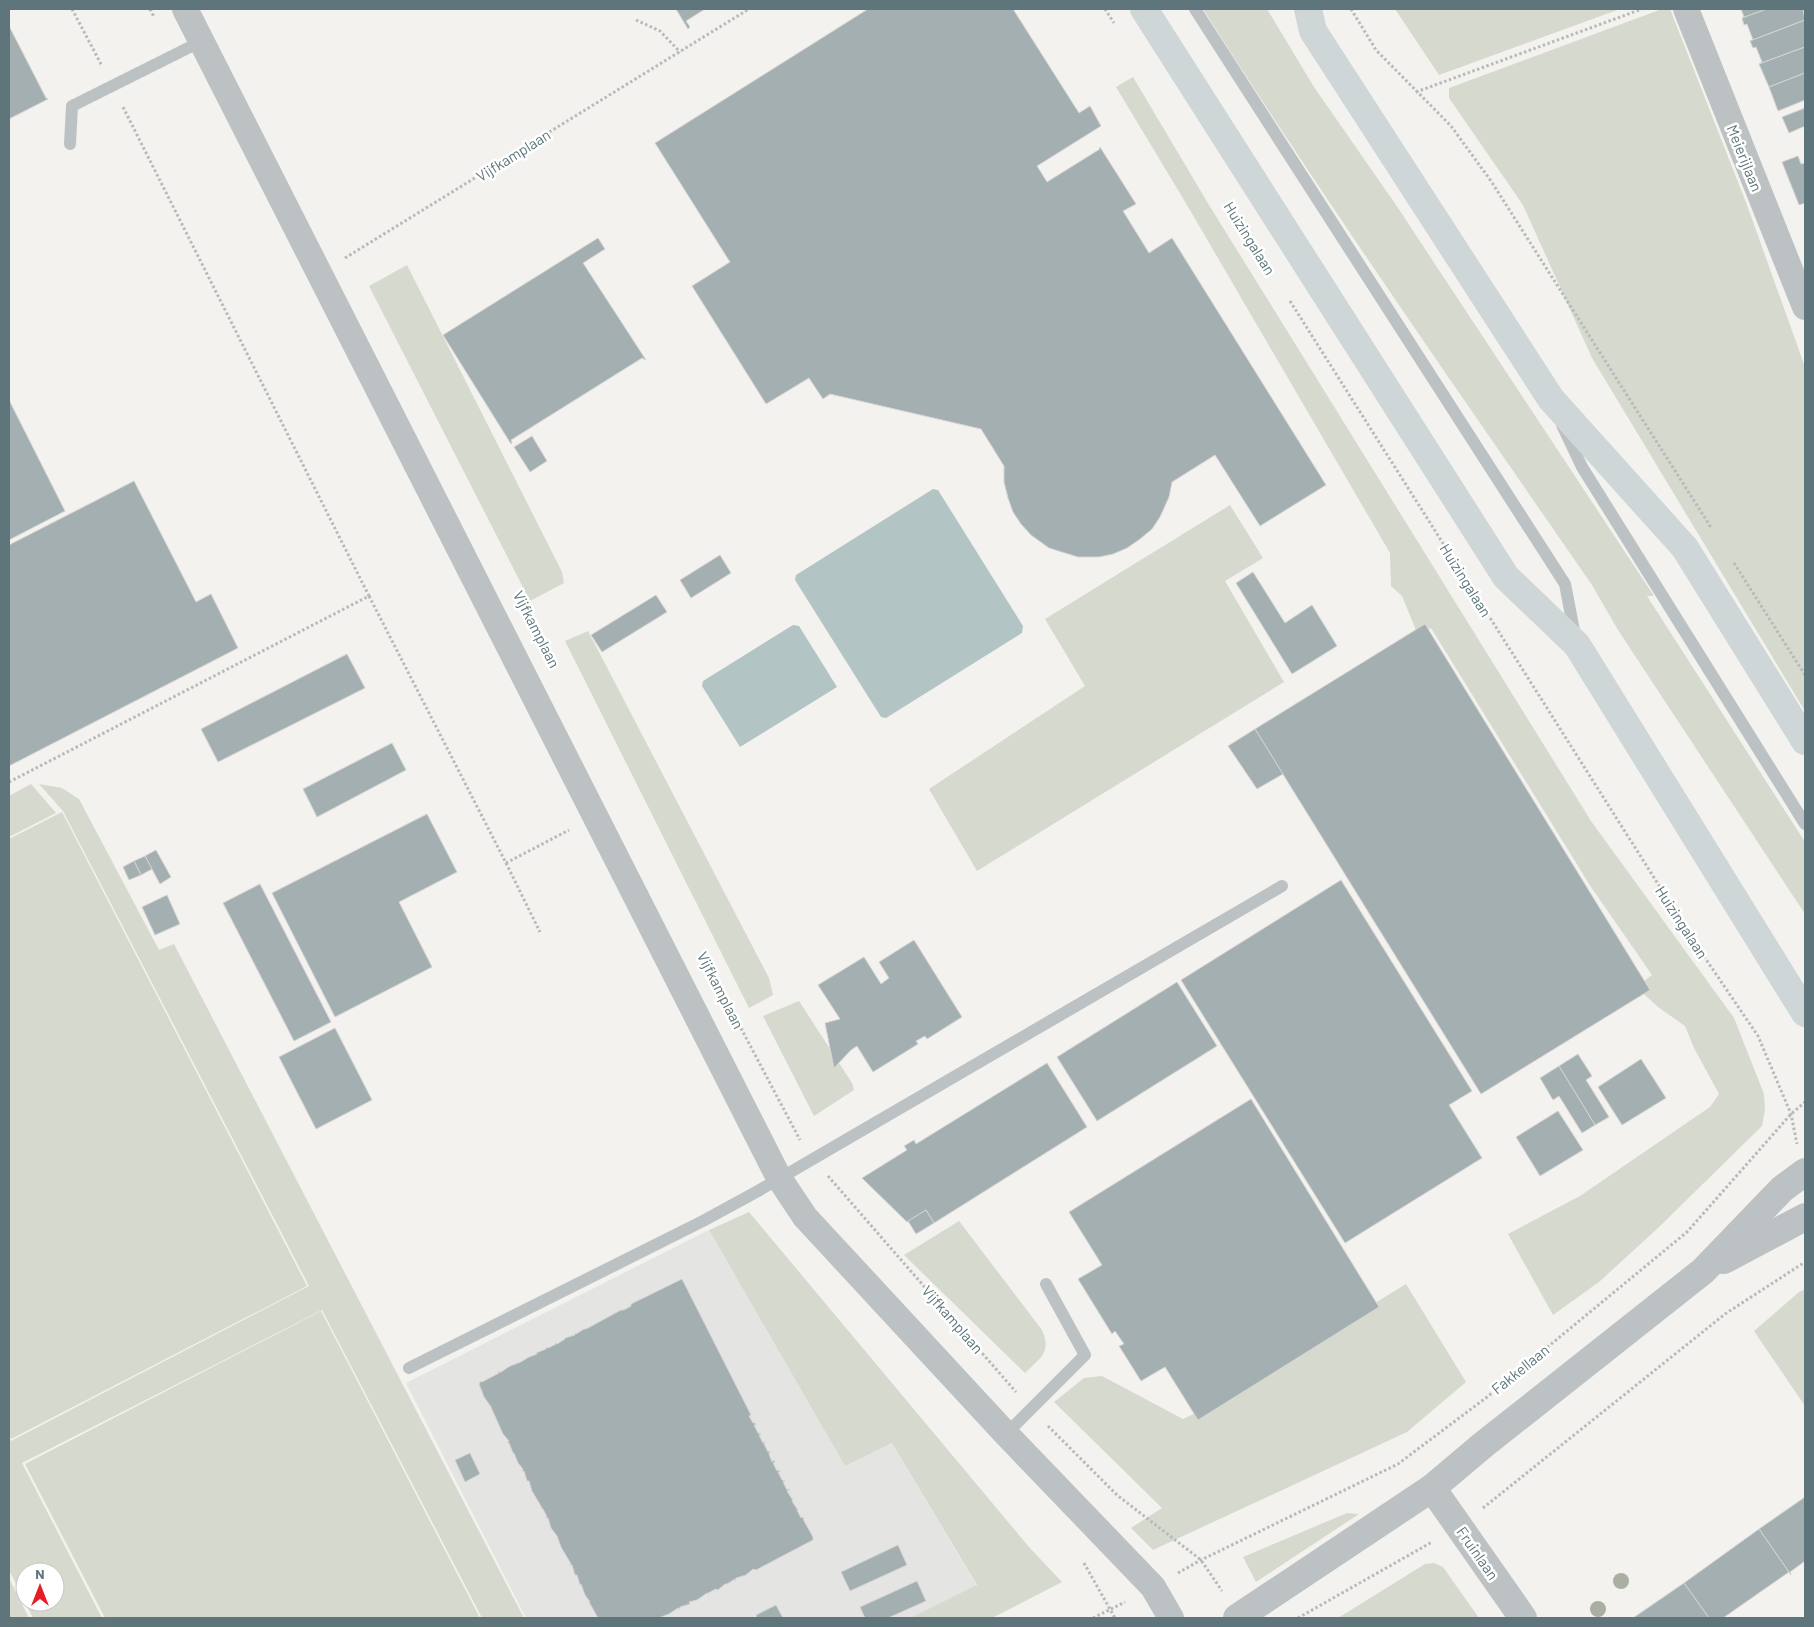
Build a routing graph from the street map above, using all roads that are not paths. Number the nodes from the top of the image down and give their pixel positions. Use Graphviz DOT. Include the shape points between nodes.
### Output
graph roads {
  1 [pos="185,9"];
  2 [pos="1144,9"];
  3 [pos="1195,9"];
  4 [pos="1294,9"];
  5 [pos="1686,9"];
  6 [pos="1310,20"];
  7 [pos="202,41"];
  8 [pos="70,144"];
  9 [pos="1798,269"];
  10 [pos="1805,307"];
  11 [pos="1551,400"];
  12 [pos="1577,645"];
  13 [pos="1805,741"];
  14 [pos="1805,824"];
  15 [pos="1282,886"];
  16 [pos="1805,1013"];
  17 [pos="1801,1160"];
  18 [pos="779,1178"];
  19 [pos="1805,1217"];
  20 [pos="1703,1271"];
  21 [pos="1046,1284"];
  22 [pos="409,1368"];
  23 [pos="1006,1434"];
  24 [pos="1432,1488"];
  25 [pos="1171,1618"];
  26 [pos="1238,1618"];
  27 [pos="1523,1618"];
  1 -- 7 [label="street"];
  2 -- 12 [label="main road" via="1506,577"];
  3 -- 12 [label="lane" via="1565,584"];
  4 -- 6 [label="lane"];
  5 -- 9 [label="street, Meierijlaan"];
  6 -- 11 [label="main road"];
  7 -- 8 [label="lane" via="72,106"];
  7 -- 18 [label="street"];
  9 -- 10 [label="street, Meierijlaan"];
  11 -- 13 [label="main road" via="1685,548"];
  11 -- 14 [label="lane" via="1582,467"];
  12 -- 16 [label="main road"];
  15 -- 18 [label="lane"];
  17 -- 20 [label="street" via="1782,1190"];
  18 -- 22 [label="lane" via="703,1221"];
  18 -- 23 [label="street" via="805,1217"];
  19 -- 20 [label="street"];
  20 -- 24 [label="street"];
  21 -- 23 [label="lane" via="1085,1355"];
  23 -- 25 [label="street" via="1153,1587"];
  24 -- 26 [label="street"];
  24 -- 27 [label="street, Fruinlaan"];
}
